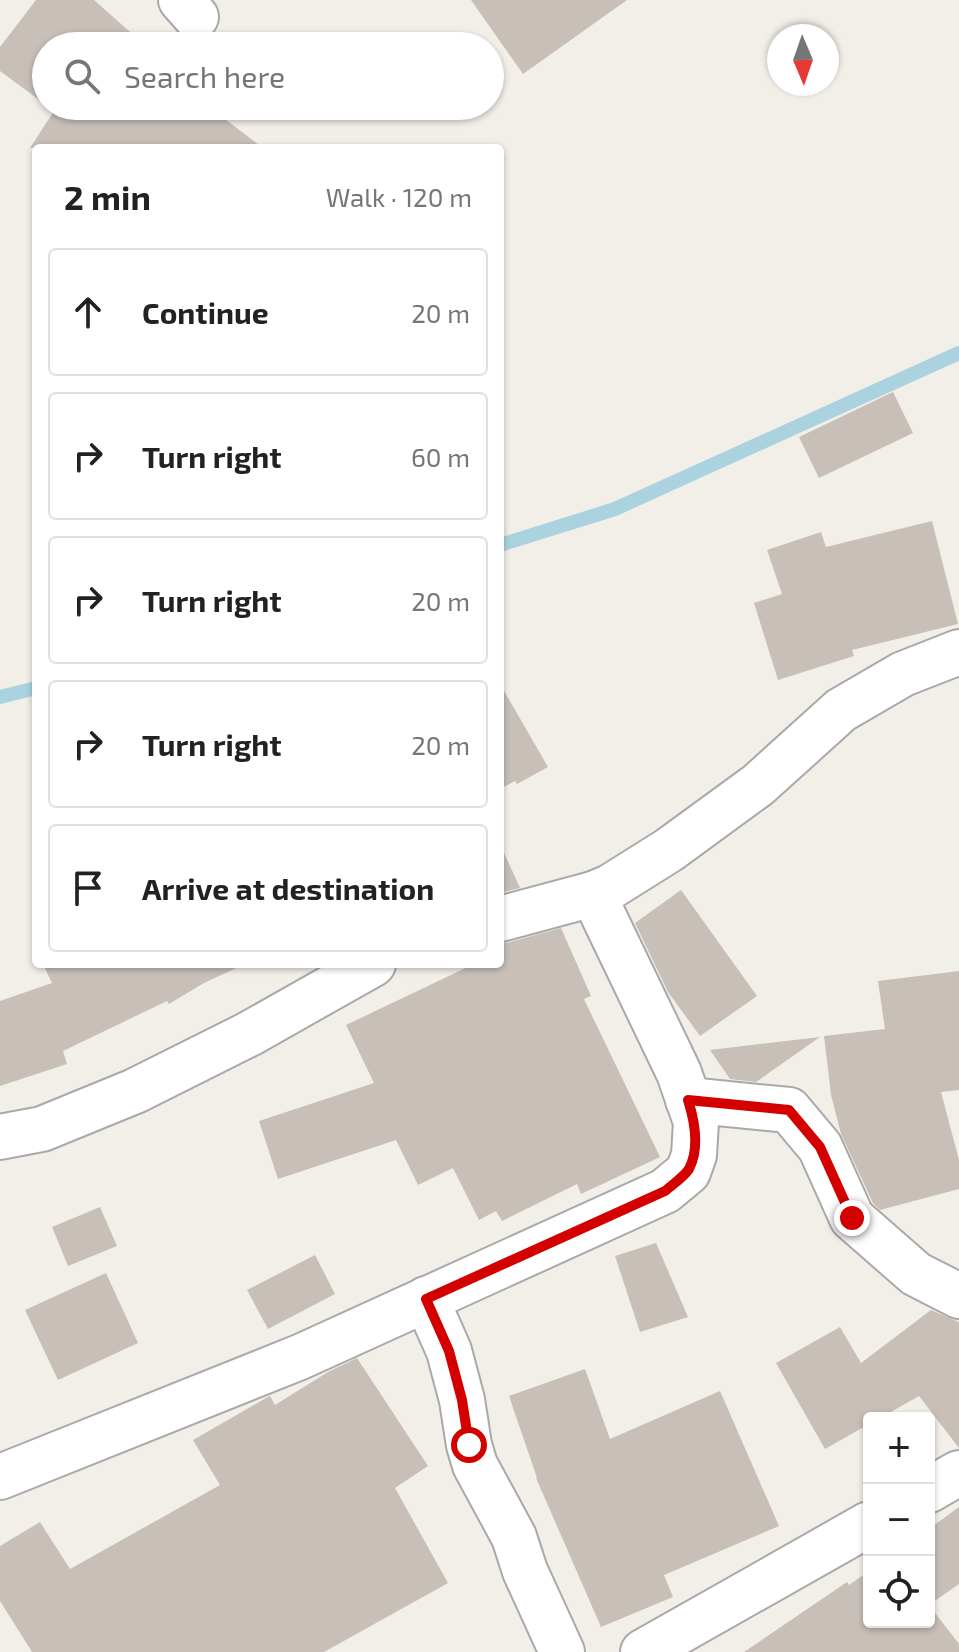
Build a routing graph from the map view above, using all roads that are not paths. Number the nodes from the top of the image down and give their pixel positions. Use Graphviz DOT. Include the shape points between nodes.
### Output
graph roads {
  1 [pos="959,652"];
  2 [pos="593,894"];
  3 [pos="504,918"];
  4 [pos="366,968"];
  5 [pos="688,1100"];
  6 [pos="0,1137"];
  7 [pos="959,1296"];
  8 [pos="426,1299"];
  9 [pos="959,1473"];
  10 [pos="0,1477"];
  11 [pos="935,1487"];
  12 [pos="863,1527"];
  13 [pos="562,1652"];
  14 [pos="643,1652"];
  1 -- 2 [label="street" via="903,674 841,710 746,794 669,850"];
  2 -- 3 [label="street"];
  2 -- 5 [label="street"];
  4 -- 6 [label="street" via="135,1091 42,1129"];
  5 -- 7 [label="street" via="789,1110 820,1147 852,1218 916,1274"];
  5 -- 8 [label="street" via="696,1122 694,1155 688,1172 665,1191"];
  8 -- 10 [label="street" via="300,1357"];
  8 -- 13 [label="street" via="449,1351 475,1465 514,1537"];
  9 -- 11 [label="street"];
  12 -- 14 [label="street"];
}
